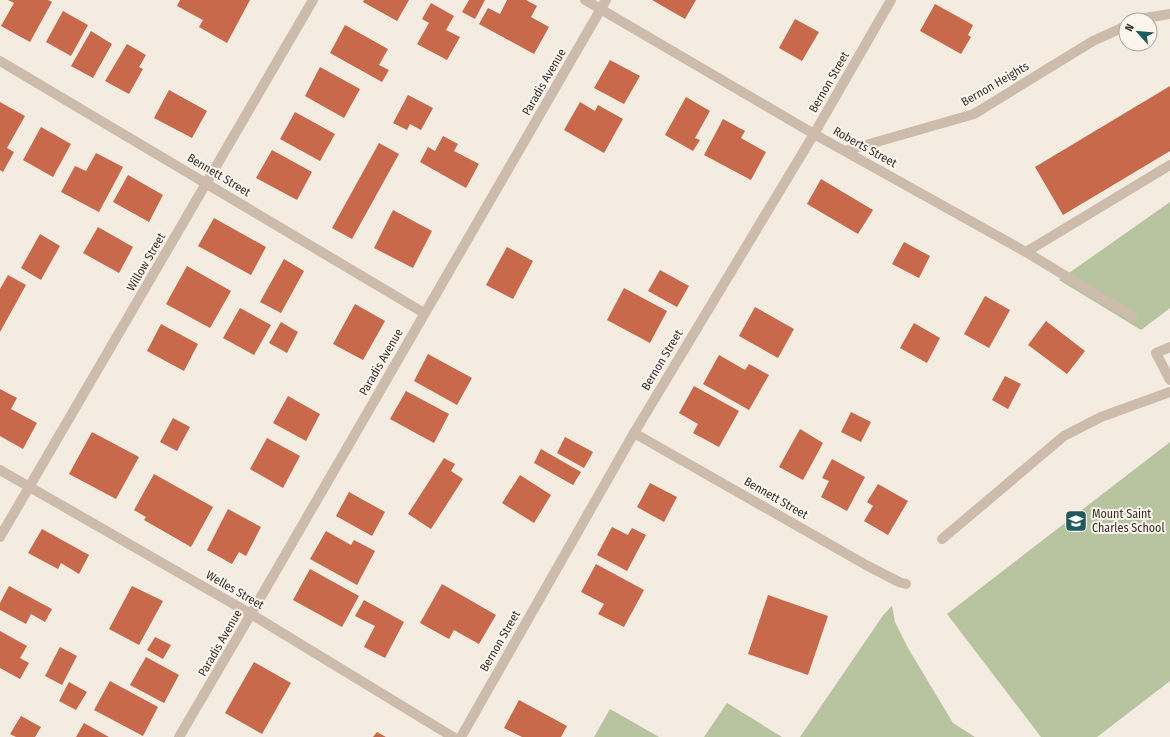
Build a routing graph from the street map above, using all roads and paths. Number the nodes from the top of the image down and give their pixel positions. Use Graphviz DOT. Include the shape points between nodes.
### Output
graph roads {
  1 [pos="313,0"];
  2 [pos="584,0"];
  3 [pos="606,0"];
  4 [pos="892,0"];
  5 [pos="601,9"];
  6 [pos="1170,14"];
  7 [pos="1158,16"];
  8 [pos="1118,30"];
  9 [pos="0,61"];
  10 [pos="814,134"];
  11 [pos="845,151"];
  12 [pos="1170,165"];
  13 [pos="207,183"];
  14 [pos="1026,252"];
  15 [pos="424,313"];
  16 [pos="1133,317"];
  17 [pos="1170,347"];
  18 [pos="1170,380"];
  19 [pos="1170,392"];
  20 [pos="634,432"];
  21 [pos="0,470"];
  22 [pos="29,487"];
  23 [pos="0,537"];
  24 [pos="942,539"];
  25 [pos="906,584"];
  26 [pos="251,614"];
  27 [pos="179,737"];
  28 [pos="453,737"];
  29 [pos="461,737"];
  1 -- 13 [label="street, Willow Street"];
  2 -- 5 [label="street, Roberts Street"];
  3 -- 5 [label="street, Paradis Avenue"];
  4 -- 10 [label="street, Bernon Street"];
  5 -- 10 [label="street, Roberts Street"];
  5 -- 15 [label="street, Paradis Avenue"];
  6 -- 7 [label="street"];
  8 -- 11 [label="street, Bernon Heights" via="1094,41 974,114"];
  9 -- 13 [label="street, Bennett Street"];
  10 -- 11 [label="street, Roberts Street"];
  10 -- 20 [label="street, Bernon Street"];
  11 -- 14 [label="street, Roberts Street"];
  12 -- 14 [label="street"];
  13 -- 15 [label="street, Bennett Street"];
  13 -- 22 [label="street, Willow Street"];
  14 -- 16 [label="street, Roberts Street"];
  15 -- 26 [label="street, Paradis Avenue"];
  17 -- 18 [label="street" via="1156,353"];
  19 -- 24 [label="street" via="1102,417 1064,436"];
  20 -- 25 [label="street, Bennett Street" via="866,565"];
  20 -- 29 [label="street, Bernon Street"];
  21 -- 22 [label="street, Welles Street"];
  22 -- 23 [label="street, Willow Street"];
  22 -- 26 [label="street, Welles Street"];
  26 -- 27 [label="street, Paradis Avenue"];
  26 -- 28 [label="street, Welles Street"];
}
